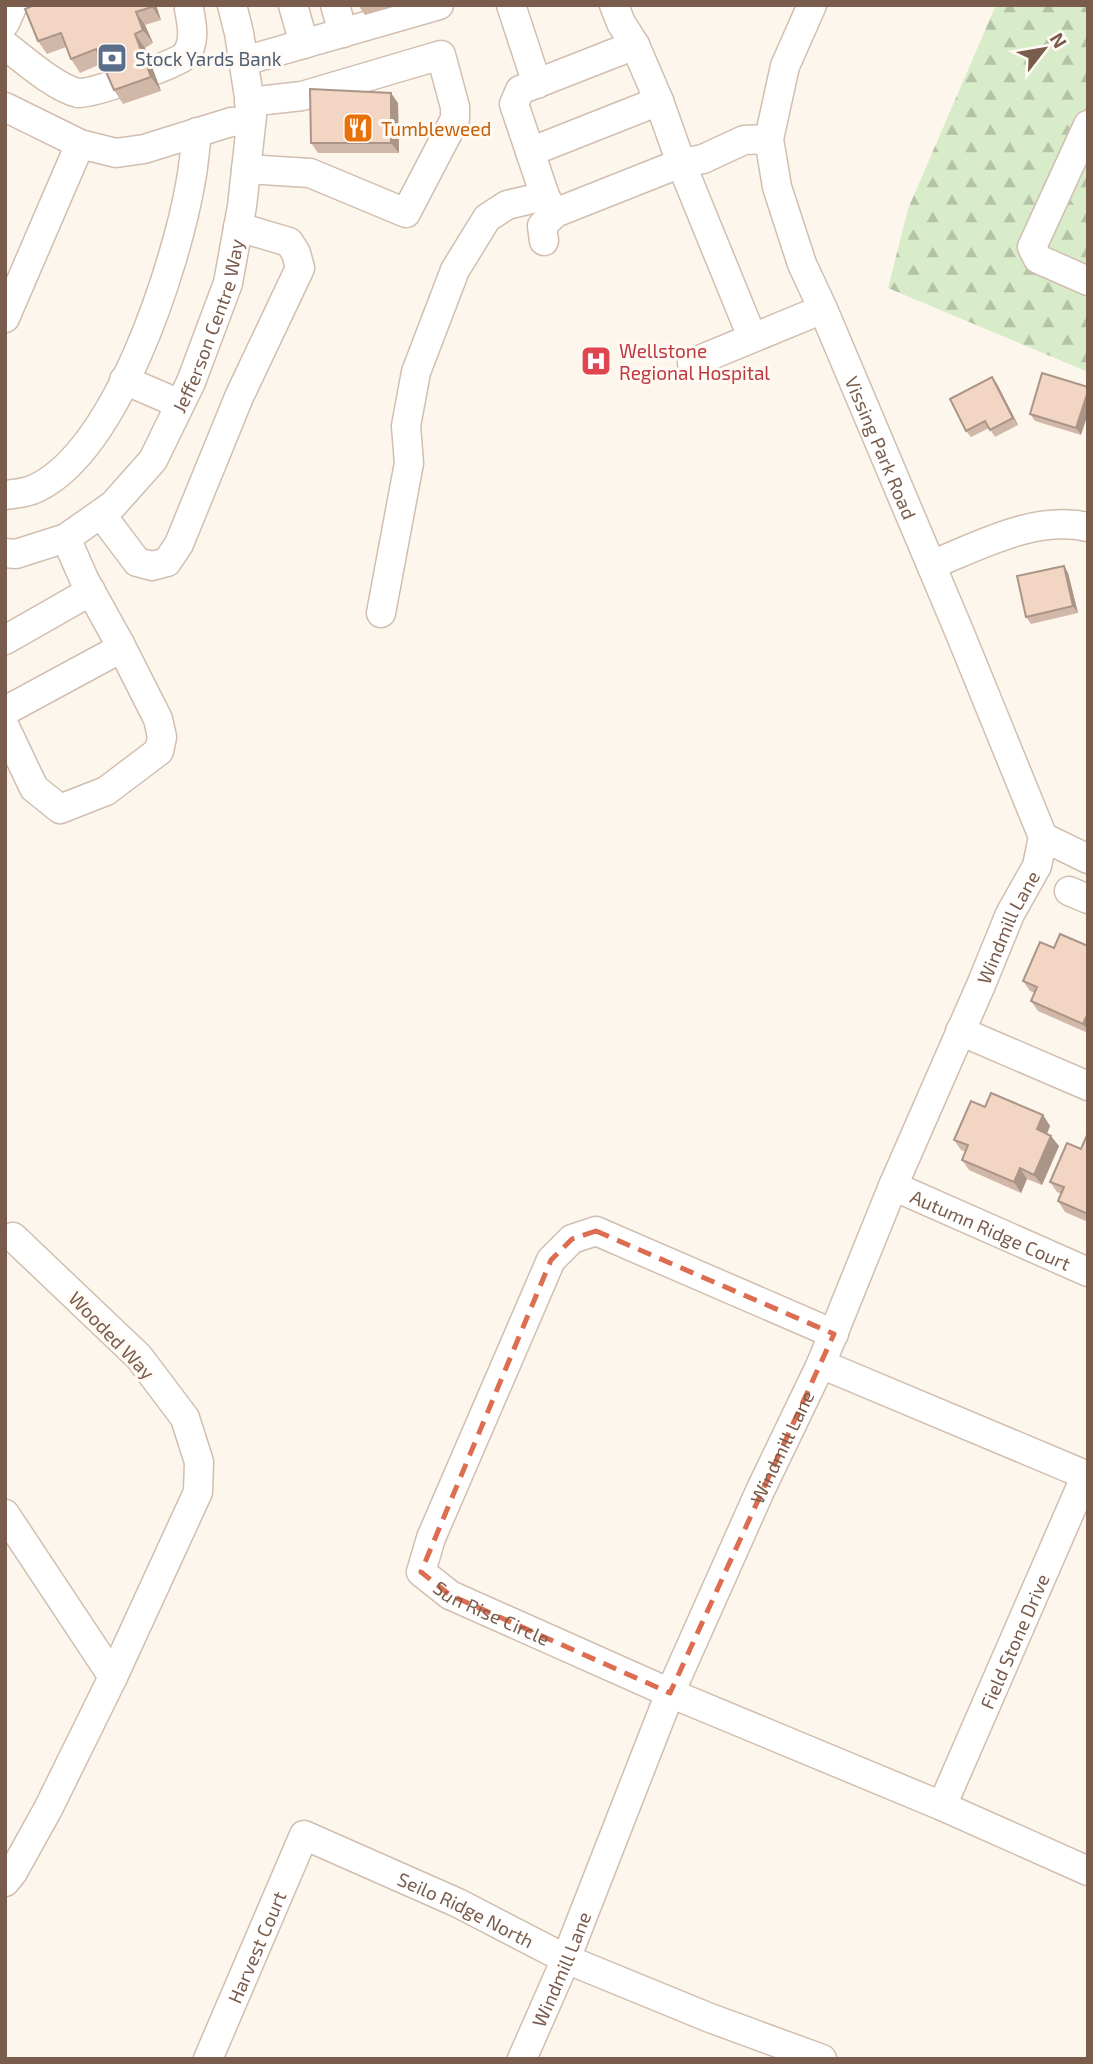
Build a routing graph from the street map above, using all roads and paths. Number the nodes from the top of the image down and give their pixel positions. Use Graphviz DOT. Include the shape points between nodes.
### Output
graph roads {
  1 [pos="13,5"];
  2 [pos="232,5"];
  3 [pos="293,5"];
  4 [pos="335,5"];
  5 [pos="439,5"];
  6 [pos="511,5"];
  7 [pos="614,5"];
  8 [pos="812,5"];
  9 [pos="194,6"];
  10 [pos="5,23"];
  11 [pos="343,33"];
  12 [pos="304,44"];
  13 [pos="5,45"];
  14 [pos="635,45"];
  15 [pos="244,61"];
  16 [pos="537,84"];
  17 [pos="659,101"];
  18 [pos="5,107"];
  19 [pos="250,112"];
  20 [pos="1088,125"];
  21 [pos="197,132"];
  22 [pos="769,139"];
  23 [pos="80,144"];
  24 [pos="530,152"];
  25 [pos="681,163"];
  26 [pos="246,169"];
  27 [pos="550,205"];
  28 [pos="238,227"];
  29 [pos="544,241"];
  30 [pos="1088,281"];
  31 [pos="823,309"];
  32 [pos="5,318"];
  33 [pos="752,337"];
  34 [pos="692,363"];
  35 [pos="124,380"];
  36 [pos="180,404"];
  37 [pos="5,495"];
  38 [pos="101,514"];
  39 [pos="1088,527"];
  40 [pos="66,537"];
  41 [pos="6,554"];
  42 [pos="931,565"];
  43 [pos="91,591"];
  44 [pos="381,613"];
  45 [pos="5,640"];
  46 [pos="120,644"];
  47 [pos="5,711"];
  48 [pos="5,726"];
  49 [pos="1043,837"];
  50 [pos="1088,859"];
  51 [pos="960,1031"];
  52 [pos="1088,1086"];
  53 [pos="892,1186"];
  54 [pos="13,1237"];
  55 [pos="1088,1272"];
  56 [pos="834,1334"];
  57 [pos="821,1364"];
  58 [pos="1087,1475"];
  59 [pos="5,1514"];
  60 [pos="113,1677"];
  61 [pos="670,1693"];
  62 [pos="942,1806"];
  63 [pos="304,1835"];
  64 [pos="1088,1871"];
  65 [pos="5,1882"];
  66 [pos="566,1959"];
  67 [pos="208,2059"];
  68 [pos="522,2059"];
  69 [pos="822,2059"];
  1 -- 10 [label="street"];
  2 -- 15 [label="street, Jefferson Centre Way"];
  3 -- 12 [label="street"];
  4 -- 11 [label="street"];
  5 -- 11 [label="street"];
  6 -- 16 [label="street"];
  7 -- 14 [label="street"];
  8 -- 22 [label="street, Vissing Park Road" via="785,66"];
  9 -- 13 [label="street" via="192,43 183,58 101,90 79,94 56,83"];
  11 -- 12 [label="street"];
  12 -- 15 [label="street"];
  14 -- 16 [label="street"];
  14 -- 17 [label="street"];
  15 -- 19 [label="street, Jefferson Centre Way"];
  16 -- 24 [label="street" via="520,90 514,104"];
  17 -- 24 [label="street"];
  17 -- 25 [label="street"];
  18 -- 23 [label="street"];
  19 -- 21 [label="street"];
  19 -- 26 [label="street, Jefferson Centre Way"];
  19 -- 26 [label="street" via="440,55 455,118 405,213 310,173"];
  20 -- 30 [label="street" via="1032,247 1038,259"];
  21 -- 23 [label="street" via="116,153"];
  21 -- 35 [label="street" via="192,179 160,302"];
  22 -- 25 [label="street" via="744,140 704,159"];
  22 -- 31 [label="street, Vissing Park Road" via="776,187"];
  23 -- 32 [label="street"];
  24 -- 27 [label="street"];
  25 -- 27 [label="street"];
  25 -- 33 [label="street"];
  26 -- 28 [label="street, Jefferson Centre Way"];
  27 -- 29 [label="street" via="542,226"];
  27 -- 44 [label="street" via="507,205 486,218 455,270 416,372 406,426 409,463"];
  28 -- 36 [label="street, Jefferson Centre Way" via="228,283"];
  28 -- 38 [label="street" via="289,243 300,268 239,397 179,544 167,562 152,566 137,562"];
  31 -- 33 [label="street"];
  31 -- 42 [label="street, Vissing Park Road"];
  33 -- 34 [label="street"];
  35 -- 36 [label="street"];
  35 -- 37 [label="street" via="82,452 31,490"];
  36 -- 38 [label="street, Jefferson Centre Way" via="153,460"];
  38 -- 40 [label="street, Jefferson Centre Way"];
  39 -- 42 [label="street" via="1024,529"];
  40 -- 41 [label="street, Jefferson Centre Way"];
  40 -- 43 [label="street"];
  42 -- 49 [label="street, Vissing Park Road"];
  43 -- 45 [label="street"];
  43 -- 46 [label="street"];
  46 -- 47 [label="street" via="114,652"];
  46 -- 48 [label="street" via="158,719 162,737 159,751 143,765 106,791 60,809 34,788"];
  49 -- 50 [label="street"];
  49 -- 51 [label="street, Windmill Lane" via="1037,866 1010,914"];
  51 -- 52 [label="street"];
  51 -- 53 [label="street, Windmill Lane"];
  53 -- 55 [label="street, Autumn Ridge Court"];
  53 -- 56 [label="street, Windmill Lane"];
  54 -- 60 [label="street, Wooded Way" via="139,1357 185,1418 199,1462 198,1492"];
  56 -- 57 [label="street, Windmill Lane"];
  56 -- 61 [label="street, Sun Rise Circle" via="596,1231 572,1240 551,1260 431,1538 421,1572 450,1595"];
  57 -- 58 [label="street"];
  57 -- 61 [label="street, Windmill Lane"];
  58 -- 62 [label="street, Field Stone Drive"];
  59 -- 60 [label="street"];
  60 -- 65 [label="street, Wooded Way" via="48,1809"];
  61 -- 62 [label="street, Sun Rise Circle"];
  61 -- 66 [label="street, Windmill Lane"];
  62 -- 64 [label="street, Sun Rise Circle"];
  63 -- 66 [label="street, Seilo Ridge North" via="458,1903"];
  63 -- 67 [label="street, Harvest Court"];
  66 -- 68 [label="street, Windmill Lane"];
  66 -- 69 [label="street, Seilo Ridge North"];
}
